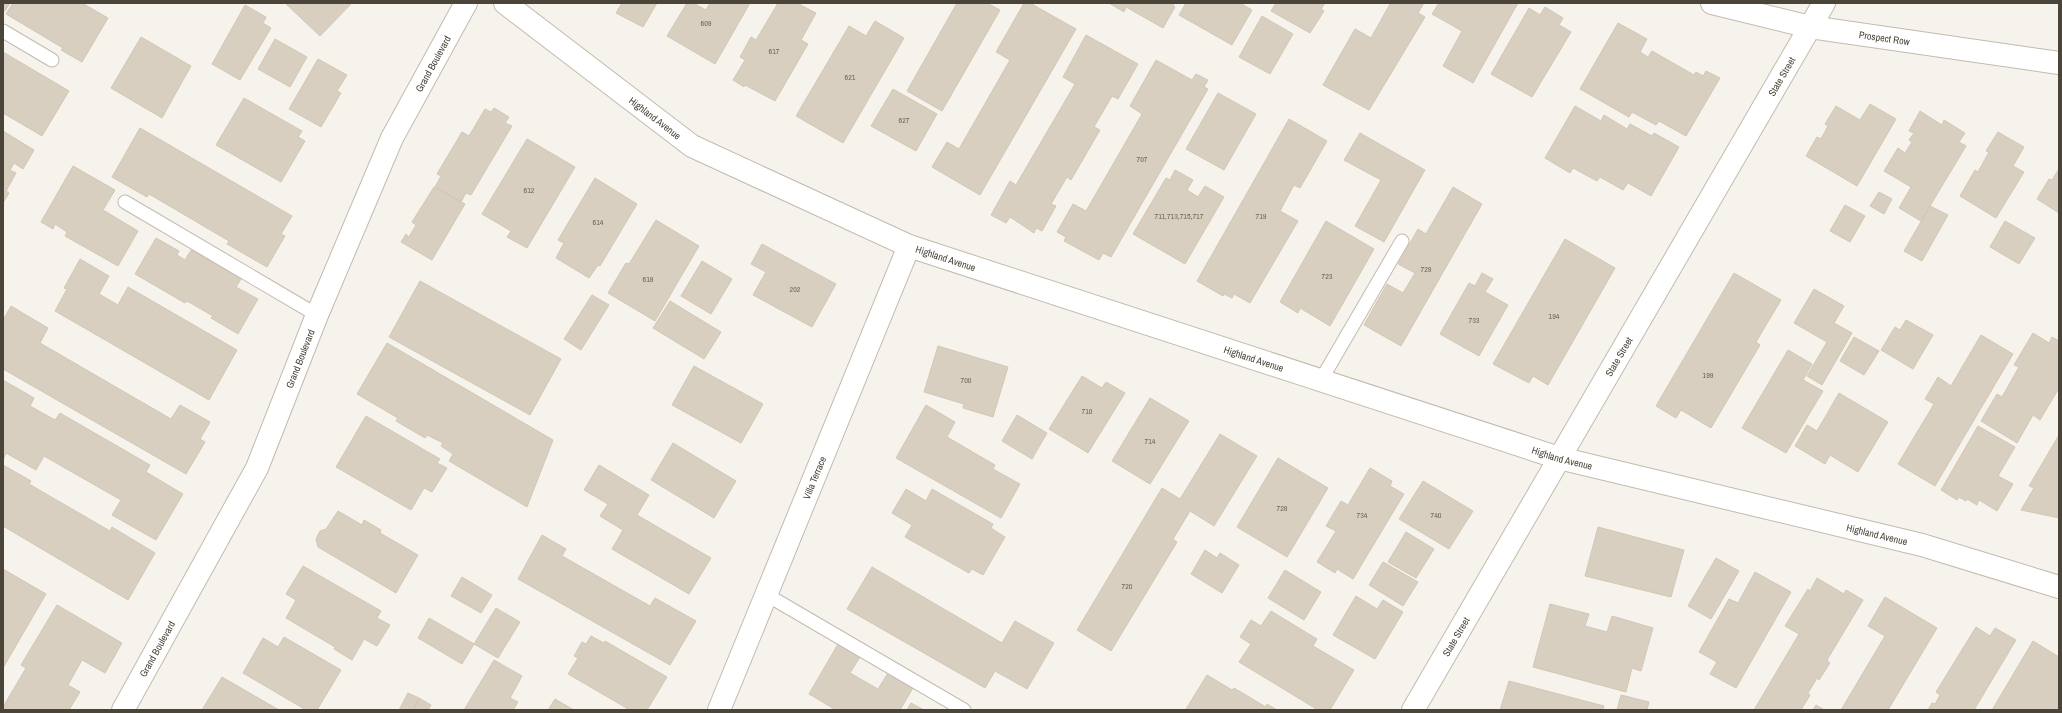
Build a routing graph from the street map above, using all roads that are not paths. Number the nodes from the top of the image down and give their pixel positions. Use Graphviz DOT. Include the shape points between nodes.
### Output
graph roads {
  1 [pos="466,3"];
  2 [pos="505,3"];
  3 [pos="1712,3"];
  4 [pos="1824,3"];
  5 [pos="1810,27"];
  6 [pos="3,31"];
  7 [pos="52,60"];
  8 [pos="2059,63"];
  9 [pos="125,202"];
  10 [pos="1402,241"];
  11 [pos="909,246"];
  12 [pos="317,315"];
  13 [pos="1320,380"];
  14 [pos="1559,458"];
  15 [pos="2059,587"];
  16 [pos="767,595"];
  17 [pos="123,710"];
  18 [pos="719,710"];
  19 [pos="964,710"];
  20 [pos="1413,710"];
  1 -- 12 [label="street, Grand Boulevard" via="392,138"];
  2 -- 11 [label="street, Highland Avenue" via="692,146"];
  3 -- 5 [label="street, Prospect Row"];
  4 -- 5 [label="street, State Street"];
  5 -- 8 [label="street, Prospect Row"];
  5 -- 14 [label="street, State Street"];
  6 -- 7 [label="lane"];
  9 -- 12 [label="lane"];
  10 -- 13 [label="lane"];
  11 -- 13 [label="street, Highland Avenue"];
  11 -- 16 [label="street, Villa Terrace"];
  12 -- 17 [label="street, Grand Boulevard" via="257,468"];
  13 -- 14 [label="street, Highland Avenue"];
  14 -- 15 [label="street, Highland Avenue" via="1922,545"];
  14 -- 20 [label="street, State Street"];
  16 -- 18 [label="street, Villa Terrace"];
  16 -- 19 [label="lane"];
}
